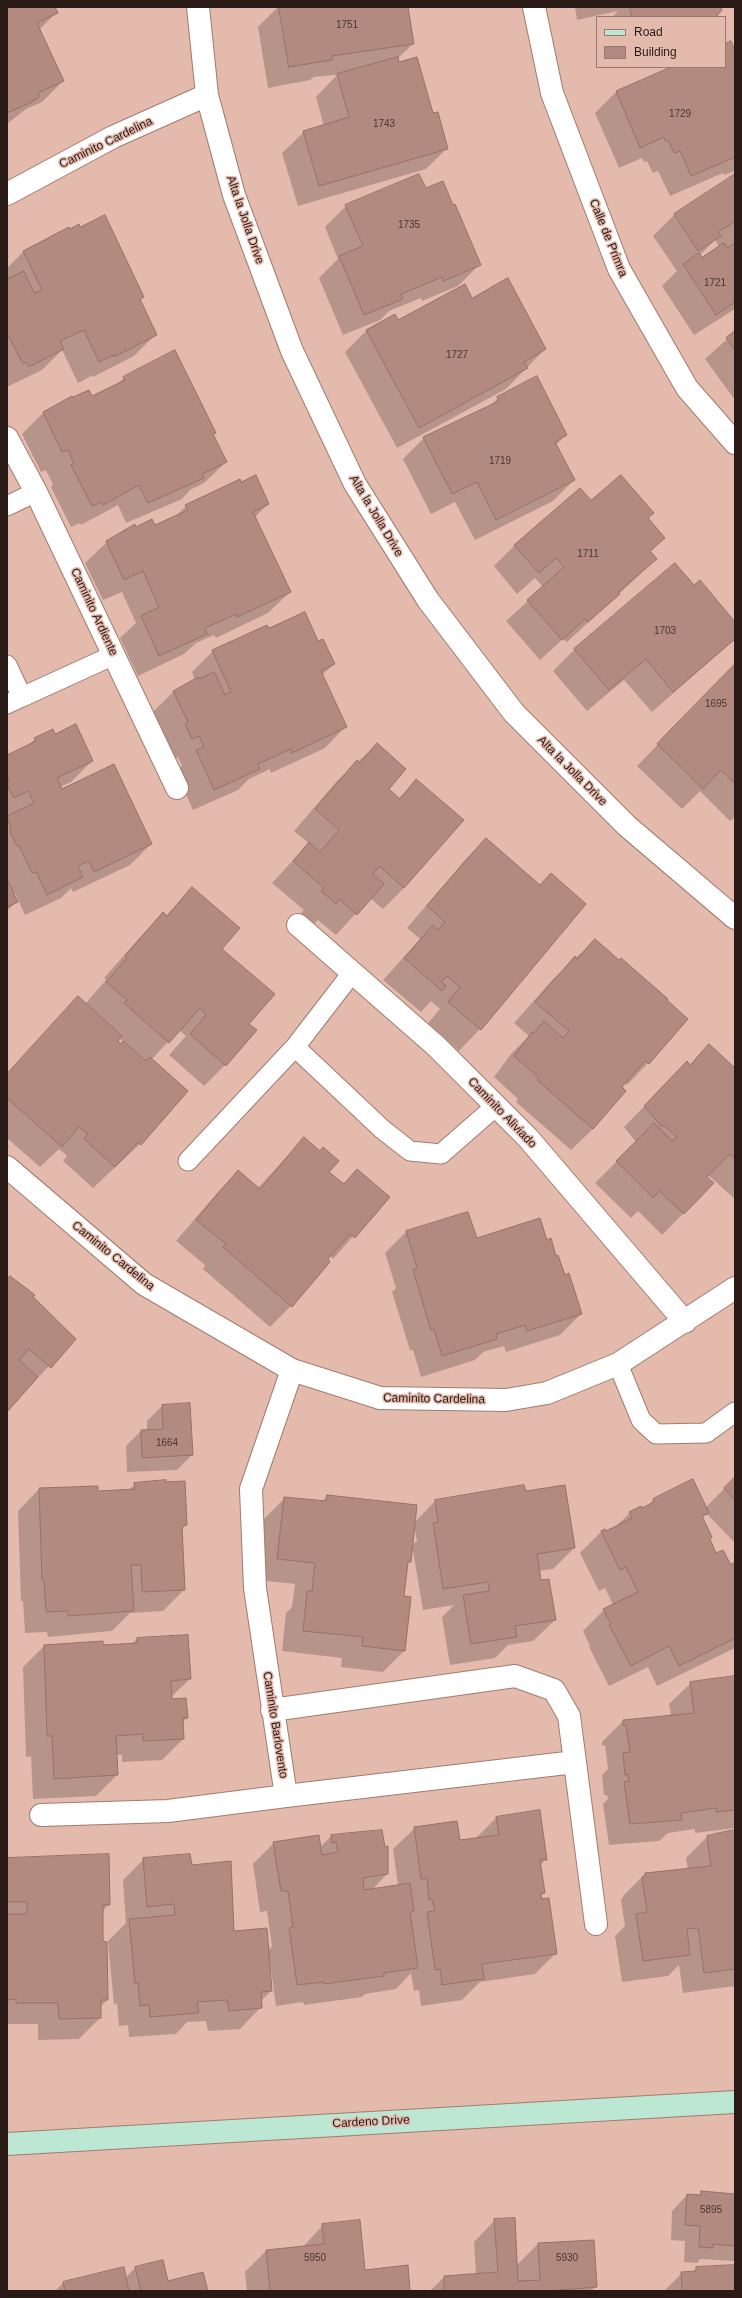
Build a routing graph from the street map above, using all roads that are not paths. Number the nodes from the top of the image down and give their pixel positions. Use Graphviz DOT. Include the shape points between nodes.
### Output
graph roads {
  1 [pos="198,7"];
  2 [pos="534,7"];
  3 [pos="207,95"];
  4 [pos="7,194"];
  5 [pos="7,438"];
  6 [pos="735,443"];
  7 [pos="36,492"];
  8 [pos="7,506"];
  9 [pos="114,655"];
  10 [pos="7,665"];
  11 [pos="15,701"];
  12 [pos="177,788"];
  13 [pos="735,918"];
  14 [pos="298,925"];
  15 [pos="352,973"];
  16 [pos="295,1047"];
  17 [pos="496,1106"];
  18 [pos="188,1161"];
  19 [pos="7,1167"];
  20 [pos="735,1288"];
  21 [pos="685,1322"];
  22 [pos="618,1364"];
  23 [pos="292,1370"];
  24 [pos="735,1412"];
  25 [pos="272,1710"];
  26 [pos="575,1762"];
  27 [pos="286,1796"];
  28 [pos="41,1815"];
  29 [pos="596,1924"];
  30 [pos="735,2102"];
  31 [pos="7,2144"];
  1 -- 3 [label="street, Alta la Jolla Drive"];
  2 -- 6 [label="street, Calle de Primra" via="552,93 618,269 687,388"];
  3 -- 4 [label="street, Caminito Cardelina" via="113,138"];
  3 -- 13 [label="street, Alta la Jolla Drive" via="234,195 292,351 355,484 428,600 514,713 627,826"];
  5 -- 7 [label="street, Caminito Ardiente"];
  7 -- 8 [label="lane"];
  7 -- 9 [label="street, Caminito Ardiente"];
  9 -- 11 [label="lane"];
  9 -- 12 [label="street, Caminito Ardiente"];
  10 -- 11 [label="lane"];
  14 -- 15 [label="street, Caminito Aliviado"];
  15 -- 16 [label="lane"];
  15 -- 17 [label="street, Caminito Aliviado" via="436,1046"];
  16 -- 17 [label="lane" via="382,1129 410,1151 441,1154"];
  16 -- 18 [label="lane"];
  17 -- 21 [label="street, Caminito Aliviado" via="528,1138"];
  19 -- 23 [label="street, Caminito Cardelina" via="144,1284"];
  20 -- 21 [label="street, Caminito Cardelina"];
  21 -- 22 [label="street, Caminito Cardelina"];
  22 -- 23 [label="street, Caminito Cardelina" via="547,1393 506,1400 380,1398"];
  22 -- 24 [label="lane" via="642,1420 656,1434 706,1433"];
  23 -- 25 [label="street, Caminito Barlovento" via="251,1489 255,1588"];
  25 -- 26 [label="street" via="515,1676 554,1690 569,1716"];
  25 -- 27 [label="street, Caminito Barlovento"];
  26 -- 27 [label="street, Caminito Barlovento"];
  26 -- 29 [label="street"];
  27 -- 28 [label="street" via="168,1810"];
  30 -- 31 [label="street, Cardeno Drive"];
}
